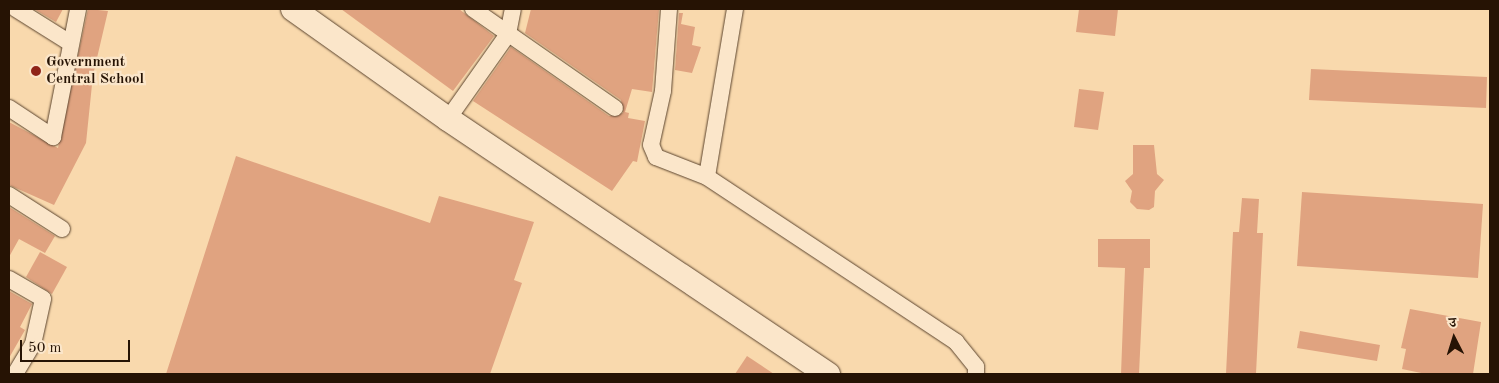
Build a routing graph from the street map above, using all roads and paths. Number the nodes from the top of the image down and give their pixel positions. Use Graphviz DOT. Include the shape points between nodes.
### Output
graph roads {
  1 [pos="16,9"];
  2 [pos="78,9"];
  3 [pos="473,9"];
  4 [pos="513,9"];
  5 [pos="669,9"];
  6 [pos="735,9"];
  7 [pos="297,10"];
  8 [pos="508,34"];
  9 [pos="70,43"];
  10 [pos="9,108"];
  11 [pos="615,108"];
  12 [pos="448,119"];
  13 [pos="707,177"];
  14 [pos="9,195"];
  15 [pos="62,228"];
  16 [pos="9,279"];
  17 [pos="15,374"];
  18 [pos="828,374"];
  19 [pos="976,374"];
  1 -- 9 [label="street"];
  2 -- 9 [label="street"];
  3 -- 8 [label="street"];
  4 -- 8 [label="street"];
  5 -- 13 [label="street" via="663,91 651,145 656,157"];
  6 -- 13 [label="street"];
  7 -- 12 [label="street"];
  8 -- 11 [label="street"];
  8 -- 12 [label="street"];
  9 -- 10 [label="street" via="53,137"];
  12 -- 18 [label="street"];
  13 -- 19 [label="street" via="956,342 976,367"];
  14 -- 15 [label="street"];
  16 -- 17 [label="street" via="43,299 33,344"];
}
